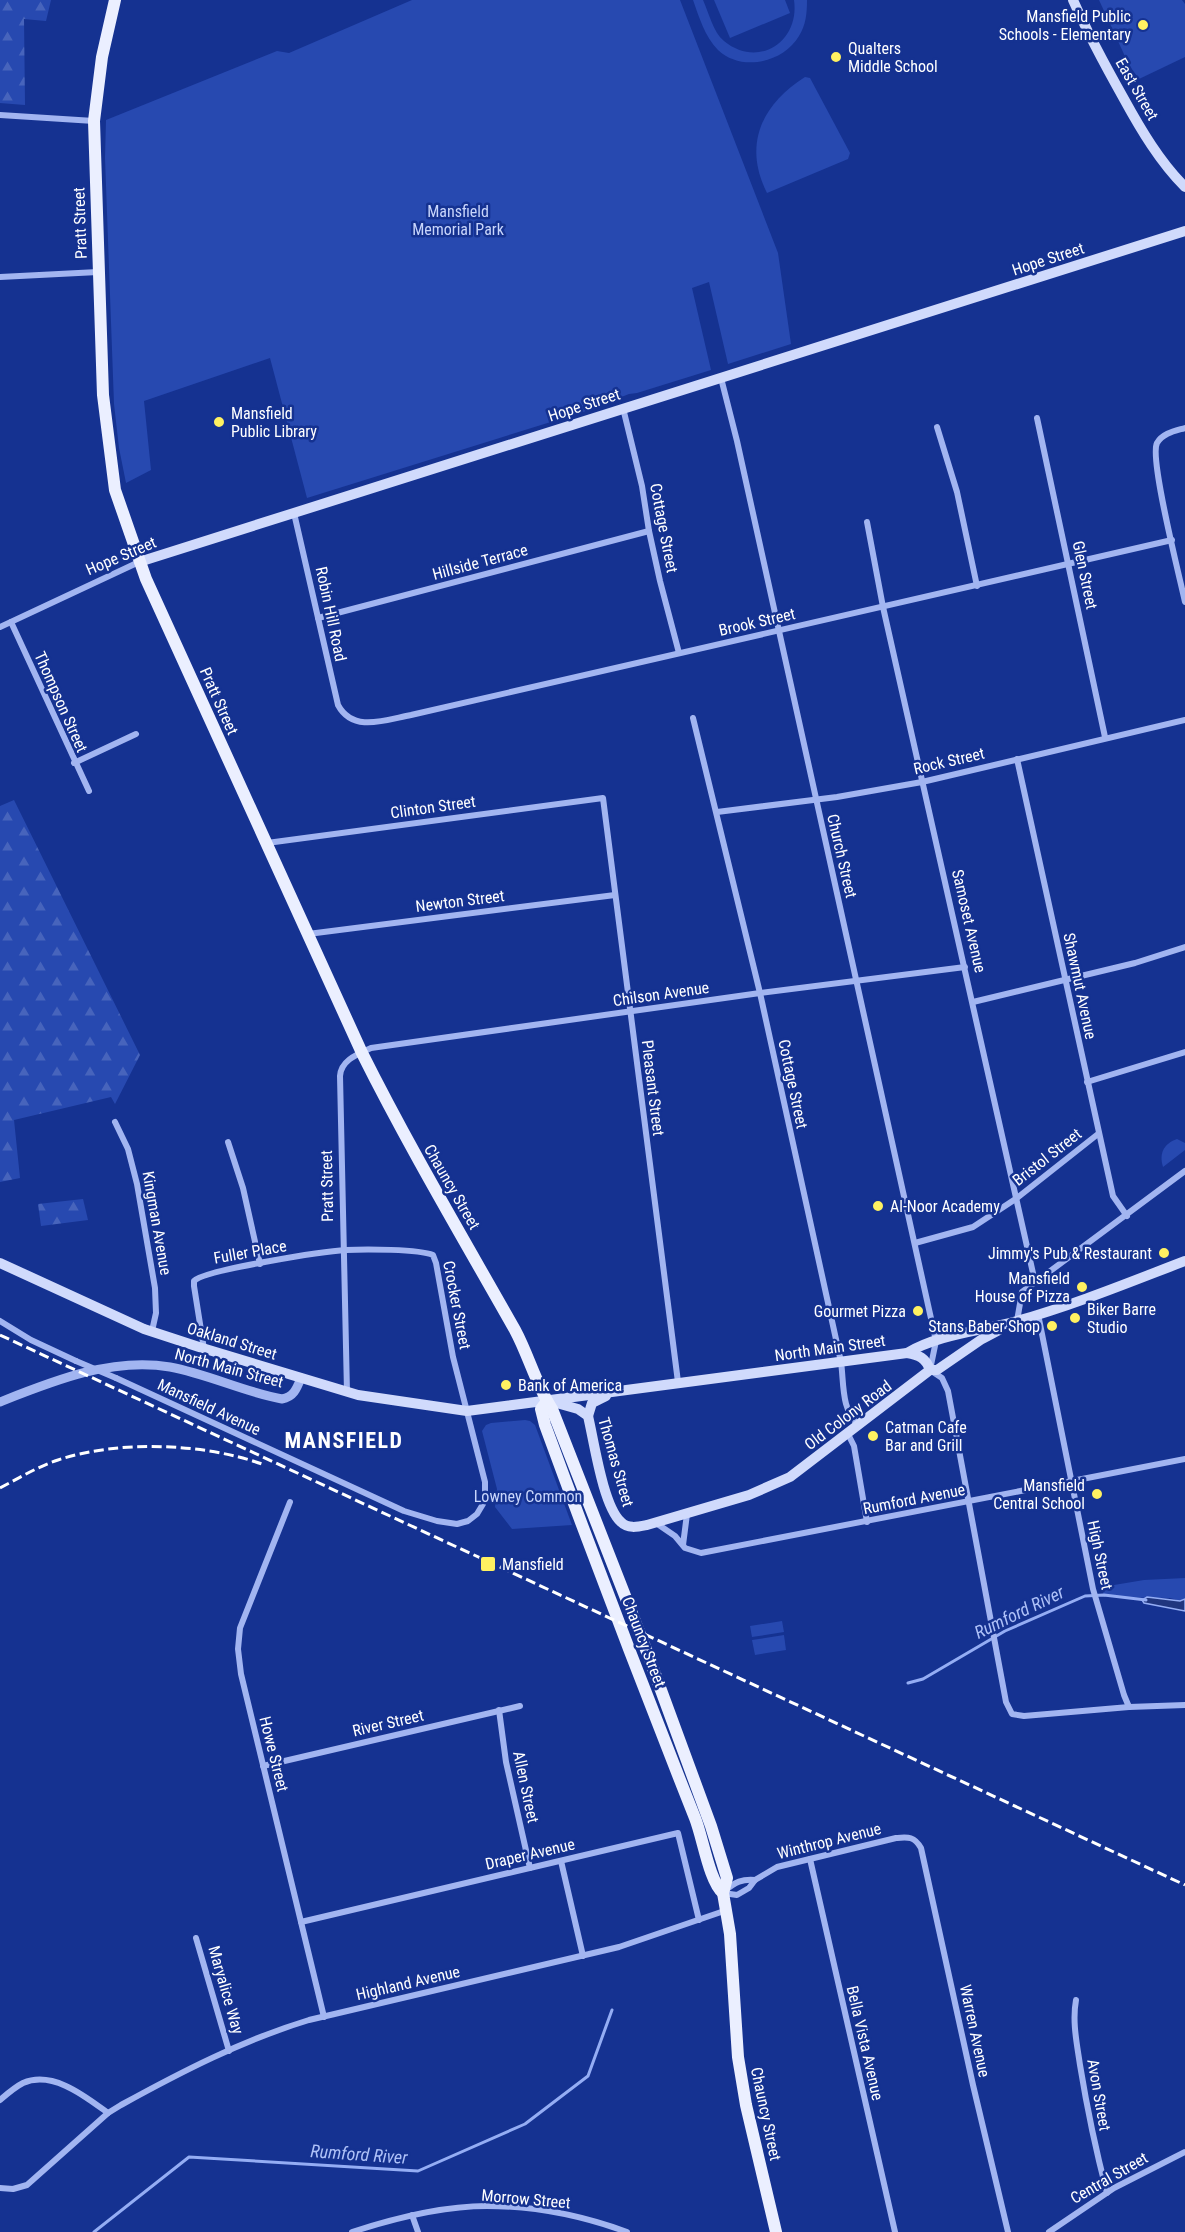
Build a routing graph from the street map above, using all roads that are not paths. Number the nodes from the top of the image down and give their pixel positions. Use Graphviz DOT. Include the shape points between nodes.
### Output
graph roads {
  1 [pos="115,0"];
  2 [pos="1073,0"];
  3 [pos="0,115"];
  4 [pos="94,121"];
  5 [pos="1185,187"];
  6 [pos="1185,231"];
  7 [pos="98,272"];
  8 [pos="0,277"];
  9 [pos="721,378"];
  10 [pos="623,408"];
  11 [pos="1037,418"];
  12 [pos="937,427"];
  13 [pos="1185,428"];
  14 [pos="294,513"];
  15 [pos="867,522"];
  16 [pos="649,531"];
  17 [pos="1172,540"];
  18 [pos="139,562"];
  19 [pos="1070,564"];
  20 [pos="976,586"];
  21 [pos="1185,602"];
  22 [pos="883,607"];
  23 [pos="318,618"];
  24 [pos="11,622"];
  25 [pos="0,627"];
  26 [pos="779,631"];
  27 [pos="679,653"];
  28 [pos="348,718"];
  29 [pos="693,718"];
  30 [pos="1185,720"];
  31 [pos="136,734"];
  32 [pos="1105,737"];
  33 [pos="1017,759"];
  34 [pos="74,763"];
  35 [pos="922,782"];
  36 [pos="88,791"];
  37 [pos="603,798"];
  38 [pos="815,799"];
  39 [pos="717,812"];
  40 [pos="267,843"];
  41 [pos="615,895"];
  42 [pos="308,934"];
  43 [pos="1185,947"];
  44 [pos="965,967"];
  45 [pos="1065,980"];
  46 [pos="856,982"];
  47 [pos="760,993"];
  48 [pos="973,1002"];
  49 [pos="630,1012"];
  50 [pos="1185,1052"];
  51 [pos="362,1053"];
  52 [pos="1087,1082"];
  53 [pos="115,1122"];
  54 [pos="1098,1134"];
  55 [pos="228,1142"];
  56 [pos="1185,1171"];
  57 [pos="1017,1198"];
  58 [pos="1127,1216"];
  59 [pos="915,1243"];
  60 [pos="345,1250"];
  61 [pos="1185,1261"];
  62 [pos="0,1263"];
  63 [pos="260,1264"];
  64 [pos="1035,1282"];
  65 [pos="1038,1314"];
  66 [pos="0,1321"];
  67 [pos="1017,1321"];
  68 [pos="152,1331"];
  69 [pos="936,1341"];
  70 [pos="204,1349"];
  71 [pos="907,1353"];
  72 [pos="842,1362"];
  73 [pos="930,1370"];
  74 [pos="301,1378"];
  75 [pos="678,1382"];
  76 [pos="615,1391"];
  77 [pos="347,1392"];
  78 [pos="546,1401"];
  79 [pos="0,1402"];
  80 [pos="467,1411"];
  81 [pos="588,1416"];
  82 [pos="859,1425"];
  83 [pos="848,1434"];
  84 [pos="1185,1459"];
  85 [pos="1071,1480"];
  86 [pos="290,1502"];
  87 [pos="968,1502"];
  88 [pos="687,1514"];
  89 [pos="867,1522"];
  90 [pos="656,1523"];
  91 [pos="683,1546"];
  92 [pos="1185,1705"];
  93 [pos="520,1706"];
  94 [pos="1129,1707"];
  95 [pos="499,1710"];
  96 [pos="263,1766"];
  97 [pos="913,1838"];
  98 [pos="810,1859"];
  99 [pos="561,1861"];
  100 [pos="530,1868"];
  101 [pos="755,1880"];
  102 [pos="723,1893"];
  103 [pos="727,1911"];
  104 [pos="699,1920"];
  105 [pos="301,1922"];
  106 [pos="196,1938"];
  107 [pos="584,1956"];
  108 [pos="1076,2000"];
  109 [pos="324,2017"];
  110 [pos="229,2051"];
  111 [pos="0,2100"];
  112 [pos="108,2113"];
  113 [pos="1185,2152"];
  114 [pos="0,2188"];
  115 [pos="1107,2193"];
  116 [pos="412,2215"];
  117 [pos="352,2232"];
  118 [pos="417,2232"];
  119 [pos="627,2232"];
  120 [pos="776,2232"];
  121 [pos="895,2232"];
  122 [pos="1008,2232"];
  123 [pos="1049,2232"];
  1 -- 4 [label="main road, Pratt Street" via="102,57"];
  2 -- 5 [label="main road, East Street" via="1131,112"];
  3 -- 4 [label="street"];
  4 -- 7 [label="main road, Pratt Street"];
  6 -- 9 [label="main road, Hope Street"];
  7 -- 8 [label="street"];
  7 -- 18 [label="main road, Pratt Street" via="103,395 111,464 115,490"];
  9 -- 10 [label="main road, Hope Street"];
  9 -- 26 [label="street, Church Street"];
  10 -- 14 [label="main road, Hope Street"];
  10 -- 16 [label="street, Cottage Street"];
  11 -- 19 [label="street, Glen Street"];
  12 -- 20 [label="street" via="957,492"];
  13 -- 17 [label="street" via="1163,436 1156,448"];
  14 -- 18 [label="main road, Hope Street"];
  14 -- 23 [label="street, Robin Hill Road"];
  15 -- 22 [label="street, Samoset Avenue"];
  16 -- 23 [label="street, Hillside Terrace"];
  16 -- 27 [label="street, Cottage Street"];
  17 -- 19 [label="street, Brook Street"];
  17 -- 21 [label="street"];
  18 -- 24 [label="street, Hope Street"];
  18 -- 40 [label="main road, Pratt Street"];
  19 -- 20 [label="street, Brook Street"];
  19 -- 32 [label="street, Glen Street"];
  20 -- 22 [label="street, Brook Street"];
  22 -- 26 [label="street, Brook Street"];
  22 -- 35 [label="street, Samoset Avenue"];
  23 -- 28 [label="street, Robin Hill Road" via="338,705"];
  24 -- 25 [label="street, Hope Street"];
  24 -- 34 [label="street, Thompson Street"];
  26 -- 27 [label="street, Brook Street"];
  26 -- 38 [label="street, Church Street"];
  27 -- 28 [label="street, Brook Street" via="411,715 357,723"];
  29 -- 39 [label="street, Cottage Street"];
  30 -- 32 [label="street, Rock Street"];
  31 -- 34 [label="street"];
  32 -- 33 [label="street, Rock Street"];
  33 -- 35 [label="street, Rock Street"];
  33 -- 45 [label="street, Shawmut Avenue"];
  34 -- 36 [label="street, Thompson Street"];
  35 -- 38 [label="street, Rock Street"];
  35 -- 44 [label="street, Samoset Avenue"];
  37 -- 40 [label="street, Clinton Street"];
  37 -- 41 [label="street, Pleasant Street"];
  38 -- 39 [label="street, Rock Street"];
  38 -- 46 [label="street, Church Street"];
  39 -- 47 [label="street, Cottage Street"];
  40 -- 42 [label="main road, Pratt Street"];
  41 -- 42 [label="street, Newton Street"];
  41 -- 49 [label="street, Pleasant Street"];
  42 -- 51 [label="main road, Pratt Street"];
  43 -- 45 [label="street"];
  44 -- 46 [label="street, Chilson Avenue"];
  44 -- 48 [label="street, Samoset Avenue"];
  45 -- 48 [label="street"];
  45 -- 52 [label="street, Shawmut Avenue"];
  46 -- 47 [label="street, Chilson Avenue"];
  46 -- 59 [label="street, Church Street"];
  47 -- 49 [label="street, Chilson Avenue"];
  47 -- 72 [label="street, Cottage Street"];
  48 -- 57 [label="street, Samoset Avenue"];
  49 -- 51 [label="street, Chilson Avenue" via="370,1048"];
  49 -- 75 [label="street, Pleasant Street"];
  50 -- 52 [label="street"];
  51 -- 60 [label="street, Pratt Street" via="346,1061 340,1071"];
  51 -- 78 [label="main road, Chauncy Street" via="524,1347"];
  52 -- 54 [label="street, Shawmut Avenue"];
  53 -- 68 [label="street, Kingman Avenue" via="128,1149 137,1184 156,1301"];
  54 -- 57 [label="street, Bristol Street"];
  54 -- 58 [label="street, Shawmut Avenue" via="1113,1196"];
  55 -- 63 [label="street"];
  56 -- 58 [label="street"];
  57 -- 59 [label="street, Bristol Street" via="973,1227"];
  57 -- 64 [label="street, Samoset Avenue"];
  58 -- 64 [label="street"];
  59 -- 69 [label="street, Church Street"];
  60 -- 63 [label="street, Fuller Place"];
  60 -- 77 [label="street, Pratt Street"];
  60 -- 80 [label="street, Crocker Street" via="418,1251 433,1255"];
  61 -- 65 [label="main road, North Main Street"];
  62 -- 68 [label="main road, Oakland Street"];
  63 -- 70 [label="street, Fuller Place" via="195,1279"];
  64 -- 67 [label="street" via="1022,1292"];
  65 -- 67 [label="main road, North Main Street"];
  65 -- 85 [label="street, High Street"];
  66 -- 80 [label="street, Mansfield Avenue, bridge" via="31,1340 404,1511 448,1524 468,1521 480,1509 485,1494"];
  67 -- 69 [label="main road, North Main Street"];
  67 -- 73 [label="main road, Old Colony Road" via="982,1339 938,1370"];
  68 -- 70 [label="main road, Oakland Street"];
  69 -- 71 [label="main road, North Main Street"];
  69 -- 73 [label="street"];
  70 -- 74 [label="main road, Oakland Street"];
  71 -- 72 [label="main road, North Main Street"];
  71 -- 73 [label="main road" via="922,1358"];
  72 -- 75 [label="main road, North Main Street"];
  72 -- 82 [label="street, Cottage Street" via="847,1409 850,1419"];
  73 -- 82 [label="main road, Old Colony Road"];
  73 -- 87 [label="street" via="942,1378 948,1391"];
  74 -- 77 [label="main road, Oakland Street"];
  74 -- 79 [label="street, North Main Street" via="293,1393 282,1399 171,1367 128,1365 62,1378"];
  75 -- 76 [label="main road, North Main Street"];
  76 -- 78 [label="main road, North Main Street"];
  76 -- 81 [label="main road" via="596,1400"];
  77 -- 80 [label="main road, Oakland Street"];
  78 -- 80 [label="main road, North Main Street"];
  78 -- 81 [label="main road, Thomas Street" via="578,1409"];
  78 -- 102 [label="main road, Chauncy Street" via="541,1409 545,1425 697,1823 715,1884"];
  81 -- 90 [label="main road, Thomas Street" via="614,1515 621,1523 633,1527"];
  82 -- 83 [label="main road, Old Colony Road"];
  83 -- 88 [label="main road, Old Colony Road" via="771,1487"];
  83 -- 89 [label="street" via="854,1446"];
  84 -- 85 [label="street, Rumford Avenue"];
  85 -- 87 [label="street, Rumford Avenue"];
  85 -- 94 [label="street, High Street" via="1095,1601"];
  86 -- 96 [label="street, Howe Street" via="240,1628 241,1674"];
  87 -- 89 [label="street, Rumford Avenue"];
  87 -- 94 [label="street" via="1006,1702 1012,1714"];
  88 -- 90 [label="main road, Old Colony Road"];
  88 -- 91 [label="street"];
  89 -- 91 [label="street, Rumford Avenue" via="701,1553"];
  90 -- 91 [label="street"];
  92 -- 94 [label="street"];
  93 -- 95 [label="street, River Street"];
  95 -- 96 [label="street, River Street"];
  95 -- 100 [label="street, Allen Street" via="506,1762"];
  96 -- 105 [label="street, Howe Street"];
  97 -- 98 [label="street, Winthrop Avenue" via="860,1845"];
  97 -- 122 [label="street, Warren Avenue" via="921,1848"];
  98 -- 101 [label="street, Winthrop Avenue" via="777,1867"];
  98 -- 121 [label="street, Bella Vista Avenue"];
  99 -- 100 [label="street, Draper Avenue"];
  99 -- 104 [label="street, Draper Avenue" via="678,1833"];
  99 -- 107 [label="street"];
  100 -- 105 [label="street, Draper Avenue"];
  101 -- 102 [label="street, Winthrop Avenue" via="734,1882"];
  101 -- 102 [label="street, Winthrop Avenue" via="737,1895"];
  102 -- 103 [label="main road, Chauncy Street"];
  103 -- 104 [label="street, Highland Avenue"];
  103 -- 120 [label="main road, Chauncy Street" via="738,2057"];
  104 -- 107 [label="street, Highland Avenue"];
  105 -- 109 [label="street, Howe Street"];
  106 -- 110 [label="street, Maryalice Way"];
  107 -- 109 [label="street, Highland Avenue"];
  108 -- 115 [label="street, Avon Street" via="1074,2027 1094,2144"];
  109 -- 110 [label="street, Highland Avenue" via="272,2032"];
  110 -- 112 [label="street, Highland Avenue"];
  111 -- 112 [label="street" via="22,2084 44,2080 81,2093"];
  112 -- 114 [label="street, Highland Avenue" via="27,2185"];
  113 -- 115 [label="street, Central Street"];
  115 -- 123 [label="street, Central Street"];
  116 -- 117 [label="street, Morrow Street"];
  116 -- 118 [label="street"];
  116 -- 119 [label="street, Morrow Street" via="486,2206 564,2214"];
}
